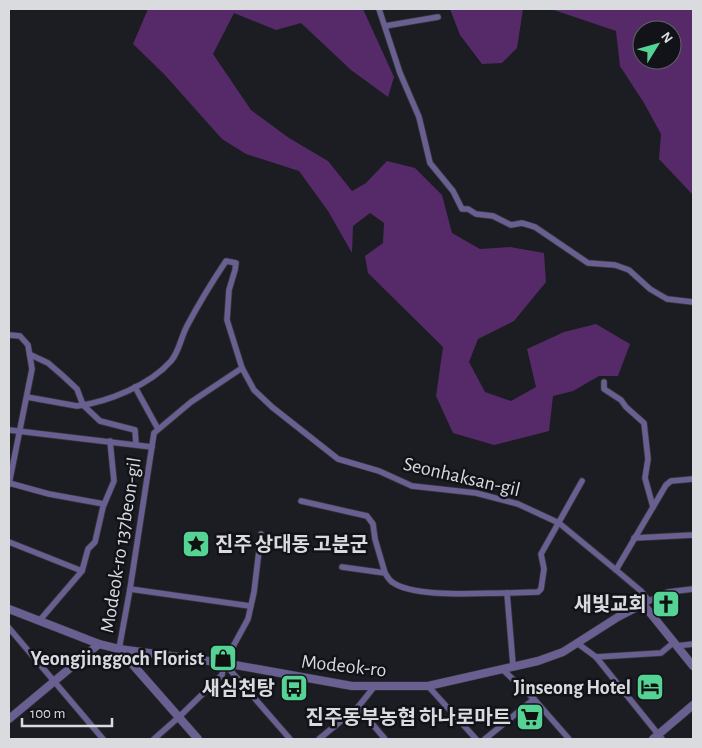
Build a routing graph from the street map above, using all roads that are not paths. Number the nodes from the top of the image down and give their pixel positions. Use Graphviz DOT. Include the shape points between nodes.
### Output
graph roads {
  1 [pos="379,9"];
  2 [pos="438,17"];
  3 [pos="385,26"];
  4 [pos="693,302"];
  5 [pos="9,335"];
  6 [pos="31,355"];
  7 [pos="242,368"];
  8 [pos="604,382"];
  9 [pos="136,387"];
  10 [pos="27,397"];
  11 [pos="83,405"];
  12 [pos="158,429"];
  13 [pos="9,430"];
  14 [pos="20,431"];
  15 [pos="110,441"];
  16 [pos="136,444"];
  17 [pos="152,447"];
  18 [pos="693,479"];
  19 [pos="582,481"];
  20 [pos="9,483"];
  21 [pos="301,501"];
  22 [pos="104,504"];
  23 [pos="653,507"];
  24 [pos="559,523"];
  25 [pos="261,534"];
  26 [pos="693,535"];
  27 [pos="634,538"];
  28 [pos="9,542"];
  29 [pos="342,567"];
  30 [pos="616,570"];
  31 [pos="82,571"];
  32 [pos="385,573"];
  33 [pos="693,588"];
  34 [pos="130,590"];
  35 [pos="508,594"];
  36 [pos="646,602"];
  37 [pos="250,606"];
  38 [pos="9,609"];
  39 [pos="40,620"];
  40 [pos="9,628"];
  41 [pos="577,643"];
  42 [pos="99,644"];
  43 [pos="675,644"];
  44 [pos="693,644"];
  45 [pos="119,649"];
  46 [pos="596,657"];
  47 [pos="224,663"];
  48 [pos="513,665"];
  49 [pos="693,666"];
  50 [pos="502,669"];
  51 [pos="54,681"];
  52 [pos="428,686"];
  53 [pos="374,687"];
  54 [pos="534,699"];
  55 [pos="693,704"];
  56 [pos="358,707"];
  57 [pos="180,717"];
  58 [pos="9,719"];
  59 [pos="658,738"];
  60 [pos="103,739"];
  61 [pos="154,739"];
  62 [pos="198,739"];
  63 [pos="290,739"];
  64 [pos="319,739"];
  65 [pos="385,739"];
  66 [pos="476,739"];
  67 [pos="485,739"];
  68 [pos="569,739"];
  1 -- 3 [label="street"];
  2 -- 3 [label="street"];
  3 -- 4 [label="street" via="419,117 430,163 453,191 462,209 493,216 511,225 535,226 588,263 615,265 629,270 650,289 667,298"];
  5 -- 6 [label="street" via="20,336"];
  6 -- 10 [label="street"];
  6 -- 11 [label="street" via="48,363 77,389"];
  7 -- 9 [label="street, Seonhaksan-gil" via="227,320 229,290 236,263 226,260 185,328 172,360 147,382"];
  7 -- 12 [label="street"];
  7 -- 24 [label="street, Seonhaksan-gil" via="254,390 338,459 379,471 412,486 476,493 518,504"];
  8 -- 23 [label="street" via="604,389 621,400 644,423 648,459 646,478"];
  9 -- 11 [label="street"];
  9 -- 12 [label="street"];
  10 -- 11 [label="street"];
  10 -- 14 [label="street"];
  11 -- 16 [label="street" via="100,421 135,430"];
  12 -- 17 [label="street" via="154,433"];
  13 -- 14 [label="street"];
  14 -- 15 [label="street"];
  14 -- 20 [label="street"];
  15 -- 16 [label="street"];
  15 -- 22 [label="street" via="114,481"];
  16 -- 17 [label="street"];
  17 -- 34 [label="street, Modeok-ro 137beon-gil"];
  18 -- 23 [label="street" via="671,481"];
  19 -- 24 [label="street"];
  20 -- 22 [label="street"];
  21 -- 32 [label="street" via="368,516 374,524"];
  22 -- 31 [label="street" via="95,542 88,549"];
  23 -- 27 [label="street"];
  24 -- 30 [label="street, Seonhaksan-gil"];
  24 -- 35 [label="street" via="541,554 544,569 538,592"];
  25 -- 37 [label="street"];
  26 -- 27 [label="street"];
  27 -- 30 [label="street"];
  28 -- 31 [label="street"];
  29 -- 32 [label="street"];
  30 -- 36 [label="street, Seonhaksan-gil" via="641,591"];
  31 -- 39 [label="street"];
  32 -- 35 [label="street" via="406,588"];
  33 -- 36 [label="street" via="668,592"];
  34 -- 37 [label="street"];
  34 -- 45 [label="street, Modeok-ro 137beon-gil"];
  35 -- 48 [label="street"];
  36 -- 41 [label="street, Modeok-ro"];
  36 -- 43 [label="street"];
  37 -- 47 [label="street" via="248,618"];
  38 -- 39 [label="street, Modeok-ro"];
  39 -- 42 [label="street, Modeok-ro"];
  40 -- 51 [label="street"];
  41 -- 46 [label="street"];
  41 -- 48 [label="street, Modeok-ro" via="562,652"];
  42 -- 45 [label="street, Modeok-ro"];
  42 -- 51 [label="street"];
  43 -- 44 [label="street"];
  43 -- 46 [label="street" via="661,653"];
  43 -- 49 [label="street"];
  45 -- 47 [label="street, Modeok-ro"];
  45 -- 57 [label="street"];
  46 -- 59 [label="street"];
  47 -- 53 [label="street, Modeok-ro"];
  47 -- 57 [label="street" via="220,678"];
  47 -- 63 [label="street"];
  48 -- 50 [label="street, Modeok-ro"];
  50 -- 52 [label="street, Modeok-ro"];
  50 -- 54 [label="street"];
  51 -- 58 [label="street"];
  51 -- 60 [label="street"];
  52 -- 53 [label="street, Modeok-ro"];
  52 -- 66 [label="street"];
  53 -- 56 [label="street"];
  54 -- 67 [label="street"];
  54 -- 68 [label="street"];
  55 -- 59 [label="street"];
  56 -- 64 [label="street"];
  56 -- 65 [label="street"];
  57 -- 61 [label="street"];
  57 -- 62 [label="street"];
}
